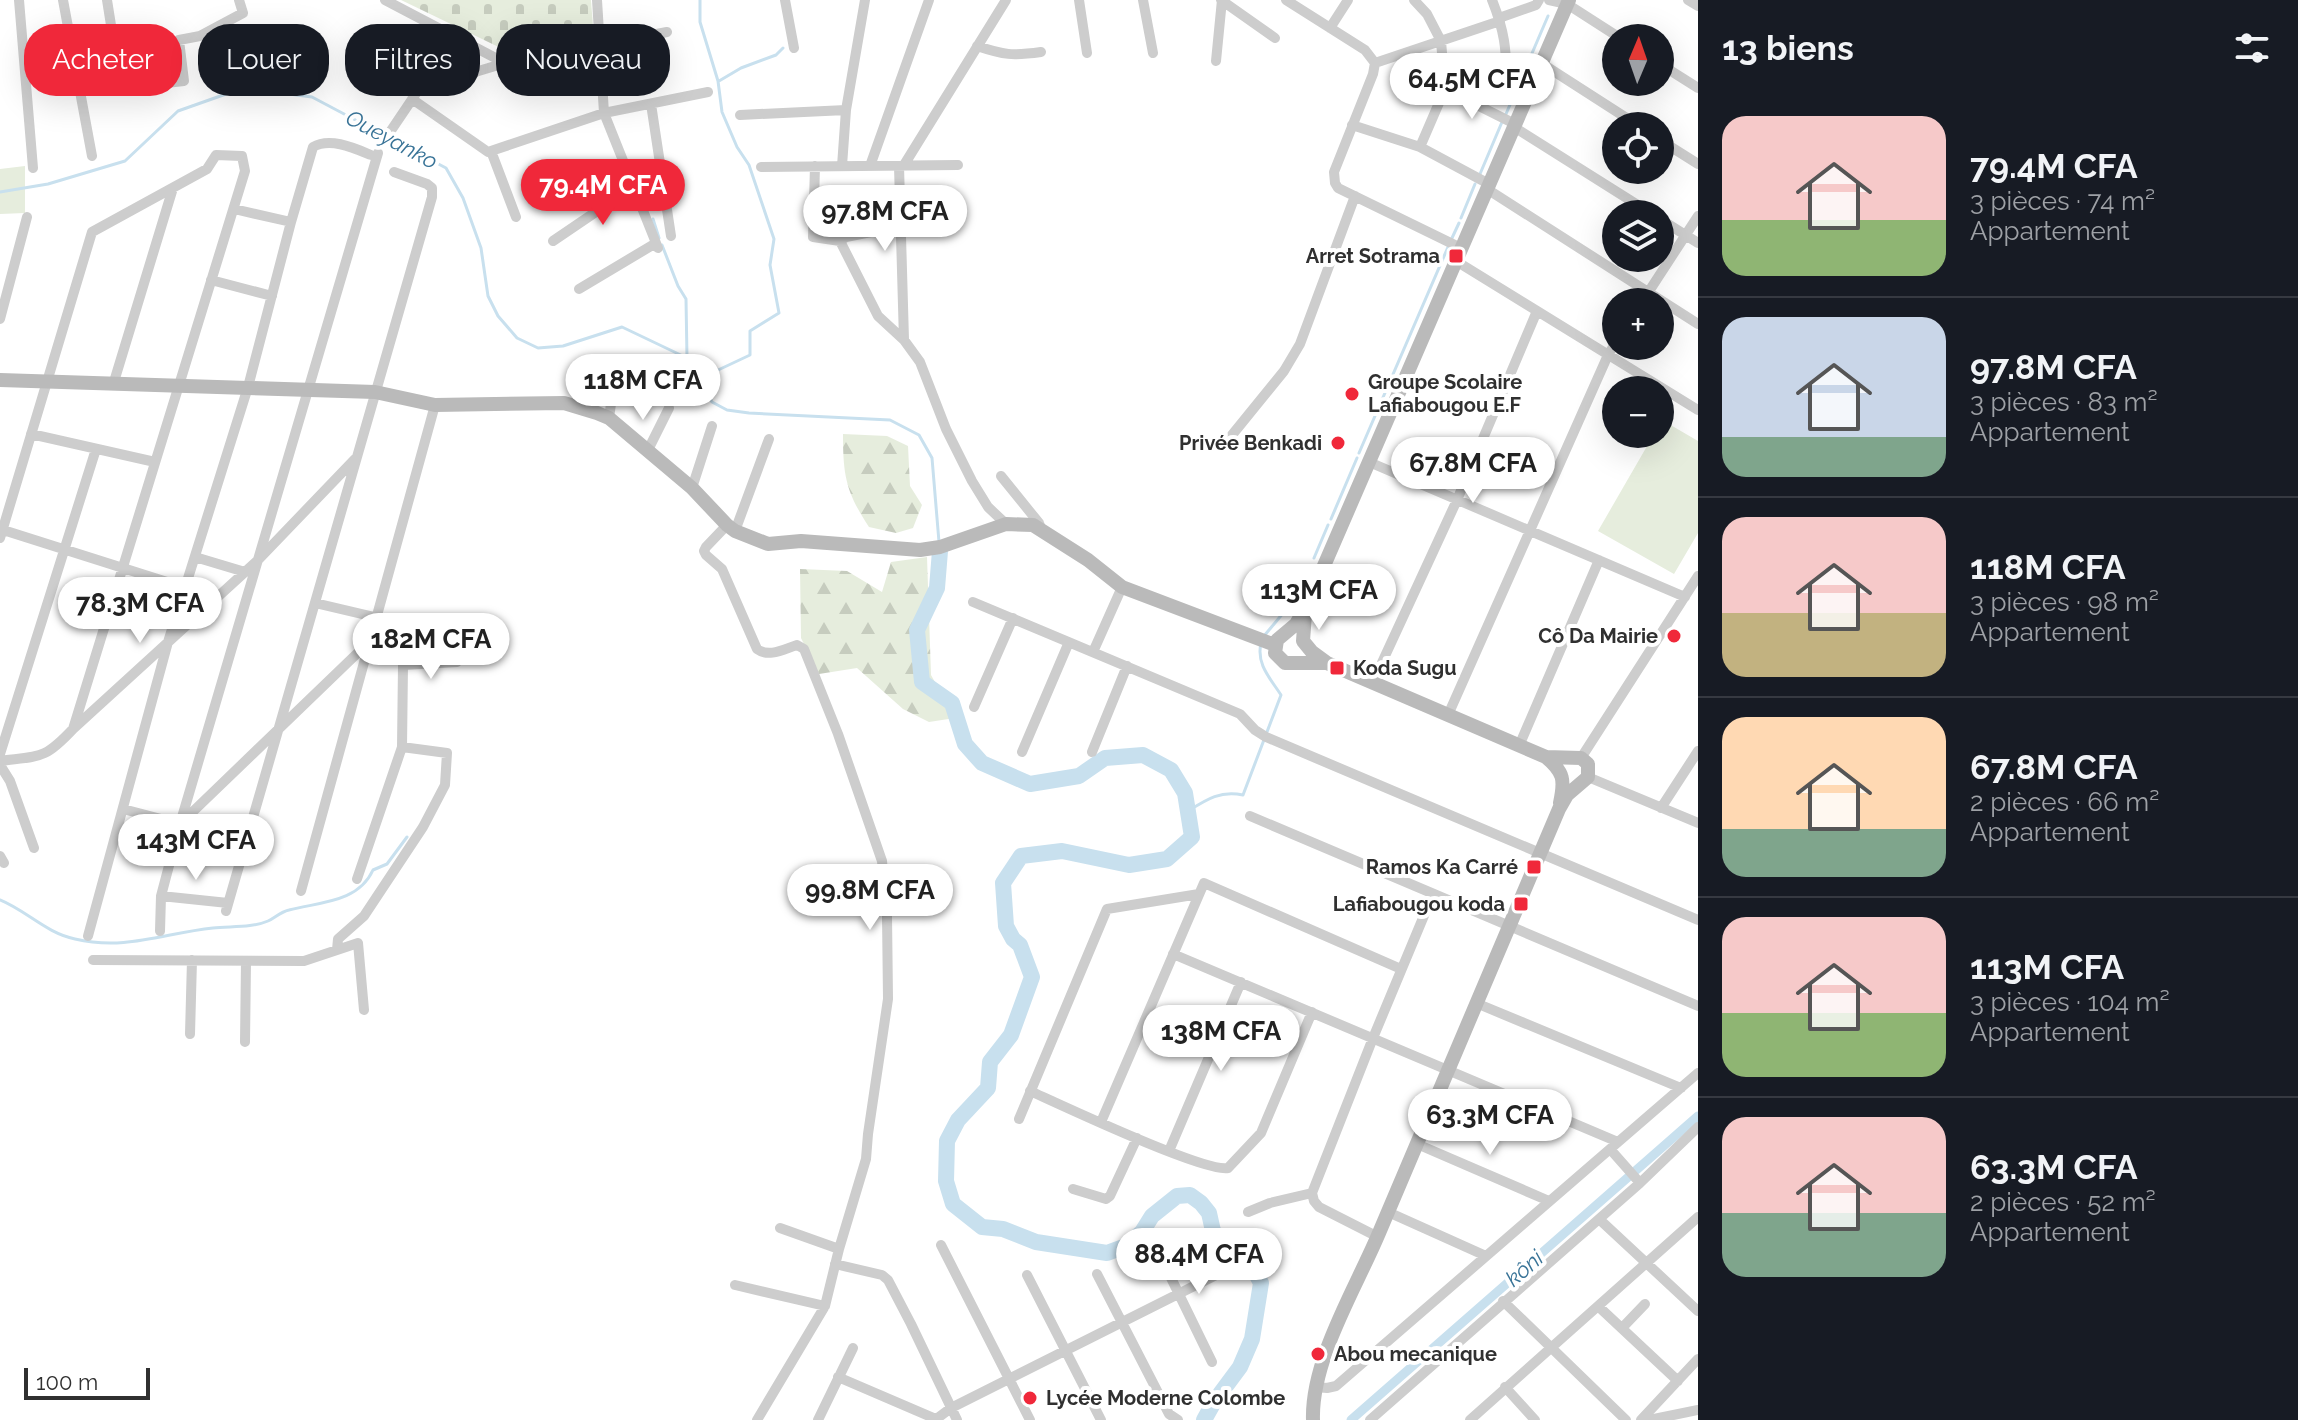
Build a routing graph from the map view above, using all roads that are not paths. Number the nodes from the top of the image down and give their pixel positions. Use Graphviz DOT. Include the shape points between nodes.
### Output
graph roads {
  1 [pos="19,0"];
  2 [pos="63,0"];
  3 [pos="107,0"];
  4 [pos="239,0"];
  5 [pos="385,0"];
  6 [pos="597,0"];
  7 [pos="785,0"];
  8 [pos="865,0"];
  9 [pos="929,0"];
  10 [pos="1006,0"];
  11 [pos="1079,0"];
  12 [pos="1143,0"];
  13 [pos="1222,0"];
  14 [pos="1286,0"];
  15 [pos="1348,0"];
  16 [pos="1414,0"];
  17 [pos="1492,0"];
  18 [pos="1539,0"];
  19 [pos="1549,0"];
  20 [pos="1688,0"];
  21 [pos="1566,1"];
  22 [pos="1698,6"];
  23 [pos="1500,19"];
  24 [pos="599,24"];
  25 [pos="1602,26"];
  26 [pos="1330,28"];
  27 [pos="1275,38"];
  28 [pos="1441,41"];
  29 [pos="977,46"];
  30 [pos="794,48"];
  31 [pos="1041,52"];
  32 [pos="1087,53"];
  33 [pos="1153,53"];
  34 [pos="496,58"];
  35 [pos="1216,61"];
  36 [pos="1375,63"];
  37 [pos="1541,63"];
  38 [pos="1674,73"];
  39 [pos="1506,81"];
  40 [pos="1698,88"];
  41 [pos="1445,89"];
  42 [pos="708,92"];
  43 [pos="414,96"];
  44 [pos="603,96"];
  45 [pos="412,99"];
  46 [pos="651,104"];
  47 [pos="846,110"];
  48 [pos="1617,112"];
  49 [pos="604,113"];
  50 [pos="740,115"];
  51 [pos="1352,125"];
  52 [pos="1514,125"];
  53 [pos="390,132"];
  54 [pos="1420,147"];
  55 [pos="1674,149"];
  56 [pos="491,151"];
  57 [pos="92,156"];
  58 [pos="1698,164"];
  59 [pos="958,165"];
  60 [pos="815,166"];
  61 [pos="842,166"];
  62 [pos="870,166"];
  63 [pos="902,166"];
  64 [pos="761,167"];
  65 [pos="33,168"];
  66 [pos="394,172"];
  67 [pos="634,186"];
  68 [pos="1488,186"];
  69 [pos="173,188"];
  70 [pos="1355,196"];
  71 [pos="1630,200"];
  72 [pos="234,209"];
  73 [pos="1698,216"];
  74 [pos="27,217"];
  75 [pos="516,217"];
  76 [pos="291,222"];
  77 [pos="901,226"];
  78 [pos="1674,228"];
  79 [pos="1685,235"];
  80 [pos="671,236"];
  81 [pos="553,241"];
  82 [pos="840,241"];
  83 [pos="1698,243"];
  84 [pos="1458,254"];
  85 [pos="211,280"];
  86 [pos="1632,288"];
  87 [pos="1651,288"];
  88 [pos="579,289"];
  89 [pos="272,296"];
  90 [pos="1537,311"];
  91 [pos="1674,312"];
  92 [pos="0,319"];
  93 [pos="1698,324"];
  94 [pos="904,340"];
  95 [pos="1602,351"];
  96 [pos="1606,360"];
  97 [pos="1616,360"];
  98 [pos="616,368"];
  99 [pos="0,380"];
  100 [pos="47,382"];
  101 [pos="113,385"];
  102 [pos="178,386"];
  103 [pos="248,387"];
  104 [pos="307,389"];
  105 [pos="375,392"];
  106 [pos="435,405"];
  107 [pos="669,408"];
  108 [pos="1698,410"];
  109 [pos="609,418"];
  110 [pos="712,426"];
  111 [pos="31,434"];
  112 [pos="1232,435"];
  113 [pos="769,439"];
  114 [pos="96,449"];
  115 [pos="647,452"];
  116 [pos="356,458"];
  117 [pos="155,462"];
  118 [pos="1369,462"];
  119 [pos="1001,476"];
  120 [pos="692,488"];
  121 [pos="1457,500"];
  122 [pos="1006,524"];
  123 [pos="731,528"];
  124 [pos="1041,530"];
  125 [pos="1529,531"];
  126 [pos="1,532"];
  127 [pos="66,549"];
  128 [pos="195,557"];
  129 [pos="1599,560"];
  130 [pos="257,561"];
  131 [pos="122,567"];
  132 [pos="245,572"];
  133 [pos="1698,576"];
  134 [pos="1122,587"];
  135 [pos="186,588"];
  136 [pos="1685,597"];
  137 [pos="973,602"];
  138 [pos="315,603"];
  139 [pos="1307,605"];
  140 [pos="376,618"];
  141 [pos="1013,618"];
  142 [pos="1279,640"];
  143 [pos="370,641"];
  144 [pos="1303,641"];
  145 [pos="168,642"];
  146 [pos="1069,642"];
  147 [pos="1093,652"];
  148 [pos="457,662"];
  149 [pos="1296,662"];
  150 [pos="1327,663"];
  151 [pos="403,665"];
  152 [pos="1127,666"];
  153 [pos="1373,682"];
  154 [pos="974,707"];
  155 [pos="1448,715"];
  156 [pos="73,729"];
  157 [pos="278,729"];
  158 [pos="1519,746"];
  159 [pos="402,747"];
  160 [pos="1698,751"];
  161 [pos="1022,752"];
  162 [pos="1092,752"];
  163 [pos="0,754"];
  164 [pos="1546,757"];
  165 [pos="1579,757"];
  166 [pos="0,763"];
  167 [pos="1572,779"];
  168 [pos="1661,808"];
  169 [pos="123,809"];
  170 [pos="1250,816"];
  171 [pos="1698,823"];
  172 [pos="180,824"];
  173 [pos="34,848"];
  174 [pos="1540,853"];
  175 [pos="357,879"];
  176 [pos="301,891"];
  177 [pos="1199,894"];
  178 [pos="1433,894"];
  179 [pos="161,896"];
  180 [pos="1697,916"];
  181 [pos="1509,926"];
  182 [pos="160,931"];
  183 [pos="88,936"];
  184 [pos="337,950"];
  185 [pos="1173,954"];
  186 [pos="93,960"];
  187 [pos="192,960"];
  188 [pos="246,961"];
  189 [pos="1401,969"];
  190 [pos="1241,982"];
  191 [pos="1476,1003"];
  192 [pos="1698,1006"];
  193 [pos="364,1010"];
  194 [pos="1312,1012"];
  195 [pos="190,1034"];
  196 [pos="1373,1038"];
  197 [pos="245,1042"];
  198 [pos="1448,1070"];
  199 [pos="1698,1073"];
  200 [pos="1681,1088"];
  201 [pos="1030,1091"];
  202 [pos="1019,1119"];
  203 [pos="1101,1122"];
  204 [pos="1697,1130"];
  205 [pos="1137,1138"];
  206 [pos="1417,1144"];
  207 [pos="1614,1145"];
  208 [pos="1169,1151"];
  209 [pos="1638,1181"];
  210 [pos="1073,1189"];
  211 [pos="1312,1193"];
  212 [pos="1549,1201"];
  213 [pos="1248,1212"];
  214 [pos="1388,1212"];
  215 [pos="1599,1219"];
  216 [pos="1696,1223"];
  217 [pos="780,1228"];
  218 [pos="1378,1237"];
  219 [pos="941,1245"];
  220 [pos="1155,1245"];
  221 [pos="839,1249"];
  222 [pos="1486,1256"];
  223 [pos="835,1264"];
  224 [pos="1647,1264"];
  225 [pos="1222,1272"];
  226 [pos="1097,1274"];
  227 [pos="1027,1275"];
  228 [pos="735,1285"];
  229 [pos="1179,1293"];
  230 [pos="1503,1301"];
  231 [pos="1645,1304"];
  232 [pos="825,1306"];
  233 [pos="1599,1307"];
  234 [pos="1698,1311"];
  235 [pos="1122,1322"];
  236 [pos="1622,1328"];
  237 [pos="1551,1347"];
  238 [pos="853,1348"];
  239 [pos="1065,1350"];
  240 [pos="1698,1359"];
  241 [pos="1212,1362"];
  242 [pos="838,1377"];
  243 [pos="1009,1379"];
  244 [pos="1678,1381"];
  245 [pos="1316,1387"];
  246 [pos="1505,1387"];
  247 [pos="951,1408"];
  248 [pos="1698,1410"];
  249 [pos="757,1420"];
  250 [pos="818,1420"];
  251 [pos="936,1420"];
  252 [pos="957,1420"];
  253 [pos="1030,1420"];
  254 [pos="1101,1420"];
  255 [pos="1178,1420"];
  256 [pos="1313,1420"];
  257 [pos="1370,1420"];
  258 [pos="1470,1420"];
  259 [pos="1535,1420"];
  260 [pos="1626,1420"];
  261 [pos="1641,1420"];
  262 [pos="1649,1420"];
  1 -- 65 [label="street"];
  2 -- 57 [label="street"];
  3 -- 4 [label="street" via="121,88 184,81 179,40 200,36 243,13"];
  5 -- 34 [label="street"];
  6 -- 24 [label="street"];
  7 -- 30 [label="street"];
  8 -- 47 [label="street"];
  9 -- 62 [label="street"];
  10 -- 29 [label="street"];
  11 -- 32 [label="street"];
  12 -- 33 [label="street"];
  13 -- 27 [label="street"];
  13 -- 35 [label="street"];
  14 -- 26 [label="street"];
  15 -- 26 [label="street"];
  16 -- 28 [label="street"];
  17 -- 23 [label="street"];
  18 -- 23 [label="street"];
  19 -- 21 [label="street"];
  20 -- 22 [label="street"];
  21 -- 25 [label="street"];
  21 -- 37 [label="street"];
  23 -- 28 [label="street"];
  23 -- 39 [label="street"];
  26 -- 36 [label="street" via="1365,50"];
  28 -- 36 [label="street"];
  28 -- 41 [label="street"];
  29 -- 31 [label="street" via="1004,55"];
  29 -- 63 [label="street"];
  36 -- 51 [label="street"];
  37 -- 48 [label="street"];
  37 -- 52 [label="street"];
  38 -- 40 [label="street"];
  41 -- 52 [label="street"];
  41 -- 54 [label="street"];
  42 -- 46 [label="street"];
  43 -- 45 [label="street"];
  44 -- 49 [label="street"];
  45 -- 53 [label="street"];
  45 -- 56 [label="street"];
  46 -- 49 [label="street"];
  46 -- 80 [label="street"];
  47 -- 50 [label="street"];
  47 -- 61 [label="street"];
  49 -- 56 [label="street"];
  49 -- 67 [label="street"];
  51 -- 54 [label="street"];
  51 -- 70 [label="street" via="1334,178 1338,188"];
  52 -- 68 [label="street"];
  52 -- 71 [label="street"];
  54 -- 68 [label="street"];
  55 -- 58 [label="street"];
  56 -- 75 [label="street"];
  59 -- 63 [label="street"];
  60 -- 61 [label="street"];
  60 -- 64 [label="street"];
  60 -- 82 [label="street" via="813,237"];
  61 -- 62 [label="street"];
  62 -- 63 [label="street"];
  63 -- 77 [label="street"];
  66 -- 105 [label="street" via="427,184 432,197"];
  67 -- 81 [label="street"];
  67 -- 88 [label="street" via="657,246"];
  68 -- 84 [label="street"];
  68 -- 86 [label="street"];
  69 -- 72 [label="street" via="207,169 216,155 242,156 245,171"];
  69 -- 100 [label="street" via="92,232"];
  69 -- 101 [label="street"];
  70 -- 84 [label="street"];
  70 -- 112 [label="street" via="1300,344"];
  72 -- 76 [label="street"];
  72 -- 85 [label="street"];
  73 -- 79 [label="street"];
  74 -- 92 [label="street"];
  76 -- 89 [label="street"];
  76 -- 104 [label="street" via="313,147 326,142 374,154"];
  77 -- 82 [label="street"];
  77 -- 94 [label="street"];
  78 -- 79 [label="street"];
  79 -- 83 [label="street"];
  79 -- 87 [label="street"];
  82 -- 94 [label="street" via="878,316"];
  84 -- 90 [label="street"];
  84 -- 118 [label="street"];
  85 -- 89 [label="street"];
  85 -- 102 [label="street"];
  89 -- 103 [label="street"];
  90 -- 95 [label="street"];
  90 -- 121 [label="street"];
  91 -- 93 [label="street"];
  94 -- 122 [label="street" via="920,362 972,481"];
  96 -- 125 [label="street"];
  97 -- 108 [label="street"];
  98 -- 109 [label="street"];
  99 -- 100 [label="street"];
  100 -- 101 [label="street"];
  100 -- 111 [label="street"];
  101 -- 102 [label="street"];
  102 -- 103 [label="street"];
  102 -- 117 [label="street"];
  103 -- 104 [label="street"];
  103 -- 128 [label="street"];
  104 -- 105 [label="street"];
  104 -- 130 [label="street"];
  105 -- 106 [label="street"];
  105 -- 116 [label="street"];
  106 -- 109 [label="street" via="564,403"];
  106 -- 140 [label="street"];
  107 -- 115 [label="street"];
  109 -- 115 [label="street"];
  110 -- 120 [label="street"];
  111 -- 114 [label="street"];
  111 -- 126 [label="street"];
  113 -- 123 [label="street"];
  114 -- 117 [label="street"];
  114 -- 127 [label="street"];
  115 -- 120 [label="street"];
  116 -- 130 [label="street"];
  116 -- 138 [label="street"];
  117 -- 131 [label="street"];
  118 -- 121 [label="street"];
  118 -- 139 [label="street"];
  119 -- 124 [label="street"];
  120 -- 123 [label="street"];
  121 -- 125 [label="street"];
  121 -- 153 [label="street"];
  122 -- 123 [label="street" via="920,550 801,541 768,544"];
  122 -- 124 [label="street"];
  123 -- 221 [label="street" via="704,551 722,569 757,649 769,654 797,645 804,649 882,861 888,999 866,1159"];
  124 -- 134 [label="street"];
  125 -- 129 [label="street"];
  125 -- 155 [label="street"];
  126 -- 127 [label="street"];
  127 -- 131 [label="street"];
  127 -- 163 [label="street"];
  128 -- 132 [label="street"];
  128 -- 135 [label="street"];
  129 -- 136 [label="street"];
  129 -- 158 [label="street"];
  130 -- 132 [label="street"];
  130 -- 172 [label="street"];
  131 -- 135 [label="street"];
  131 -- 156 [label="street"];
  132 -- 145 [label="street"];
  133 -- 136 [label="street"];
  134 -- 142 [label="street"];
  134 -- 147 [label="street"];
  135 -- 145 [label="street"];
  136 -- 165 [label="street"];
  137 -- 141 [label="street"];
  138 -- 140 [label="street"];
  138 -- 157 [label="street"];
  139 -- 142 [label="street"];
  139 -- 144 [label="street"];
  140 -- 143 [label="street"];
  140 -- 151 [label="street" via="400,623"];
  141 -- 146 [label="street"];
  141 -- 154 [label="street"];
  142 -- 144 [label="street" via="1289,633"];
  142 -- 149 [label="street" via="1275,653 1281,661"];
  143 -- 157 [label="street"];
  143 -- 176 [label="street"];
  144 -- 149 [label="street" via="1304,652"];
  144 -- 150 [label="street"];
  145 -- 156 [label="street"];
  145 -- 169 [label="street"];
  146 -- 147 [label="street"];
  146 -- 161 [label="street"];
  147 -- 152 [label="street"];
  148 -- 151 [label="street"];
  149 -- 150 [label="street"];
  150 -- 153 [label="street"];
  151 -- 159 [label="street"];
  152 -- 162 [label="street"];
  152 -- 174 [label="street" via="1240,714 1266,737"];
  153 -- 155 [label="street"];
  155 -- 158 [label="street"];
  156 -- 166 [label="street" via="44,756"];
  157 -- 172 [label="street"];
  157 -- 179 [label="street" via="227,907"];
  158 -- 164 [label="street"];
  159 -- 175 [label="street"];
  159 -- 184 [label="street" via="447,753 445,785 364,916 338,939"];
  160 -- 168 [label="street"];
  164 -- 165 [label="street"];
  164 -- 167 [label="street"];
  165 -- 167 [label="street" via="1589,768"];
  165 -- 167 [label="street" via="1563,763"];
  166 -- 173 [label="street"];
  167 -- 168 [label="street"];
  167 -- 174 [label="street"];
  168 -- 171 [label="street"];
  169 -- 172 [label="street"];
  169 -- 183 [label="street"];
  170 -- 178 [label="street"];
  172 -- 179 [label="street"];
  174 -- 180 [label="street"];
  174 -- 181 [label="street"];
  177 -- 185 [label="street"];
  177 -- 189 [label="street" via="1204,883"];
  177 -- 201 [label="street" via="1107,909"];
  178 -- 181 [label="street"];
  178 -- 189 [label="street"];
  179 -- 182 [label="street"];
  181 -- 191 [label="street"];
  181 -- 192 [label="street"];
  184 -- 188 [label="street" via="304,961"];
  184 -- 193 [label="street" via="358,943"];
  185 -- 190 [label="street"];
  185 -- 203 [label="street"];
  186 -- 187 [label="street"];
  187 -- 188 [label="street"];
  187 -- 195 [label="street"];
  188 -- 197 [label="street"];
  189 -- 196 [label="street"];
  190 -- 194 [label="street"];
  190 -- 208 [label="street"];
  191 -- 198 [label="street"];
  191 -- 200 [label="street"];
  194 -- 196 [label="street"];
  194 -- 208 [label="street" via="1261,1133 1228,1168"];
  196 -- 198 [label="street"];
  196 -- 211 [label="street"];
  198 -- 206 [label="street"];
  198 -- 207 [label="street"];
  199 -- 200 [label="street"];
  200 -- 207 [label="street"];
  201 -- 202 [label="street"];
  201 -- 203 [label="street"];
  203 -- 205 [label="street"];
  204 -- 209 [label="street"];
  205 -- 208 [label="street"];
  205 -- 210 [label="street" via="1110,1196"];
  206 -- 212 [label="street"];
  206 -- 214 [label="street"];
  207 -- 209 [label="street"];
  207 -- 212 [label="street"];
  209 -- 215 [label="street"];
  211 -- 213 [label="street"];
  211 -- 218 [label="street" via="1319,1207"];
  212 -- 222 [label="street"];
  214 -- 218 [label="street"];
  214 -- 222 [label="street"];
  215 -- 224 [label="street"];
  215 -- 230 [label="street"];
  216 -- 224 [label="street"];
  217 -- 221 [label="street"];
  218 -- 245 [label="street" via="1325,1353"];
  219 -- 243 [label="street"];
  220 -- 229 [label="street"];
  221 -- 223 [label="street"];
  222 -- 245 [label="street" via="1336,1386"];
  223 -- 232 [label="street"];
  223 -- 247 [label="street" via="888,1280"];
  224 -- 233 [label="street"];
  224 -- 234 [label="street"];
  225 -- 229 [label="street"];
  226 -- 235 [label="street"];
  227 -- 239 [label="street"];
  228 -- 232 [label="street"];
  229 -- 235 [label="street"];
  229 -- 241 [label="street"];
  230 -- 237 [label="street"];
  230 -- 257 [label="street"];
  231 -- 236 [label="street"];
  232 -- 249 [label="street"];
  233 -- 236 [label="street"];
  233 -- 237 [label="street"];
  235 -- 239 [label="street"];
  235 -- 255 [label="street" via="1169,1414"];
  236 -- 244 [label="street"];
  237 -- 246 [label="street"];
  237 -- 260 [label="street"];
  238 -- 242 [label="street"];
  239 -- 243 [label="street"];
  239 -- 254 [label="street"];
  240 -- 244 [label="street"];
  242 -- 250 [label="street"];
  242 -- 251 [label="street"];
  243 -- 247 [label="street"];
  243 -- 253 [label="street"];
  244 -- 261 [label="street"];
  245 -- 256 [label="street"];
  246 -- 258 [label="street"];
  246 -- 259 [label="street"];
  247 -- 251 [label="street"];
  247 -- 252 [label="street"];
  248 -- 262 [label="street"];
}
